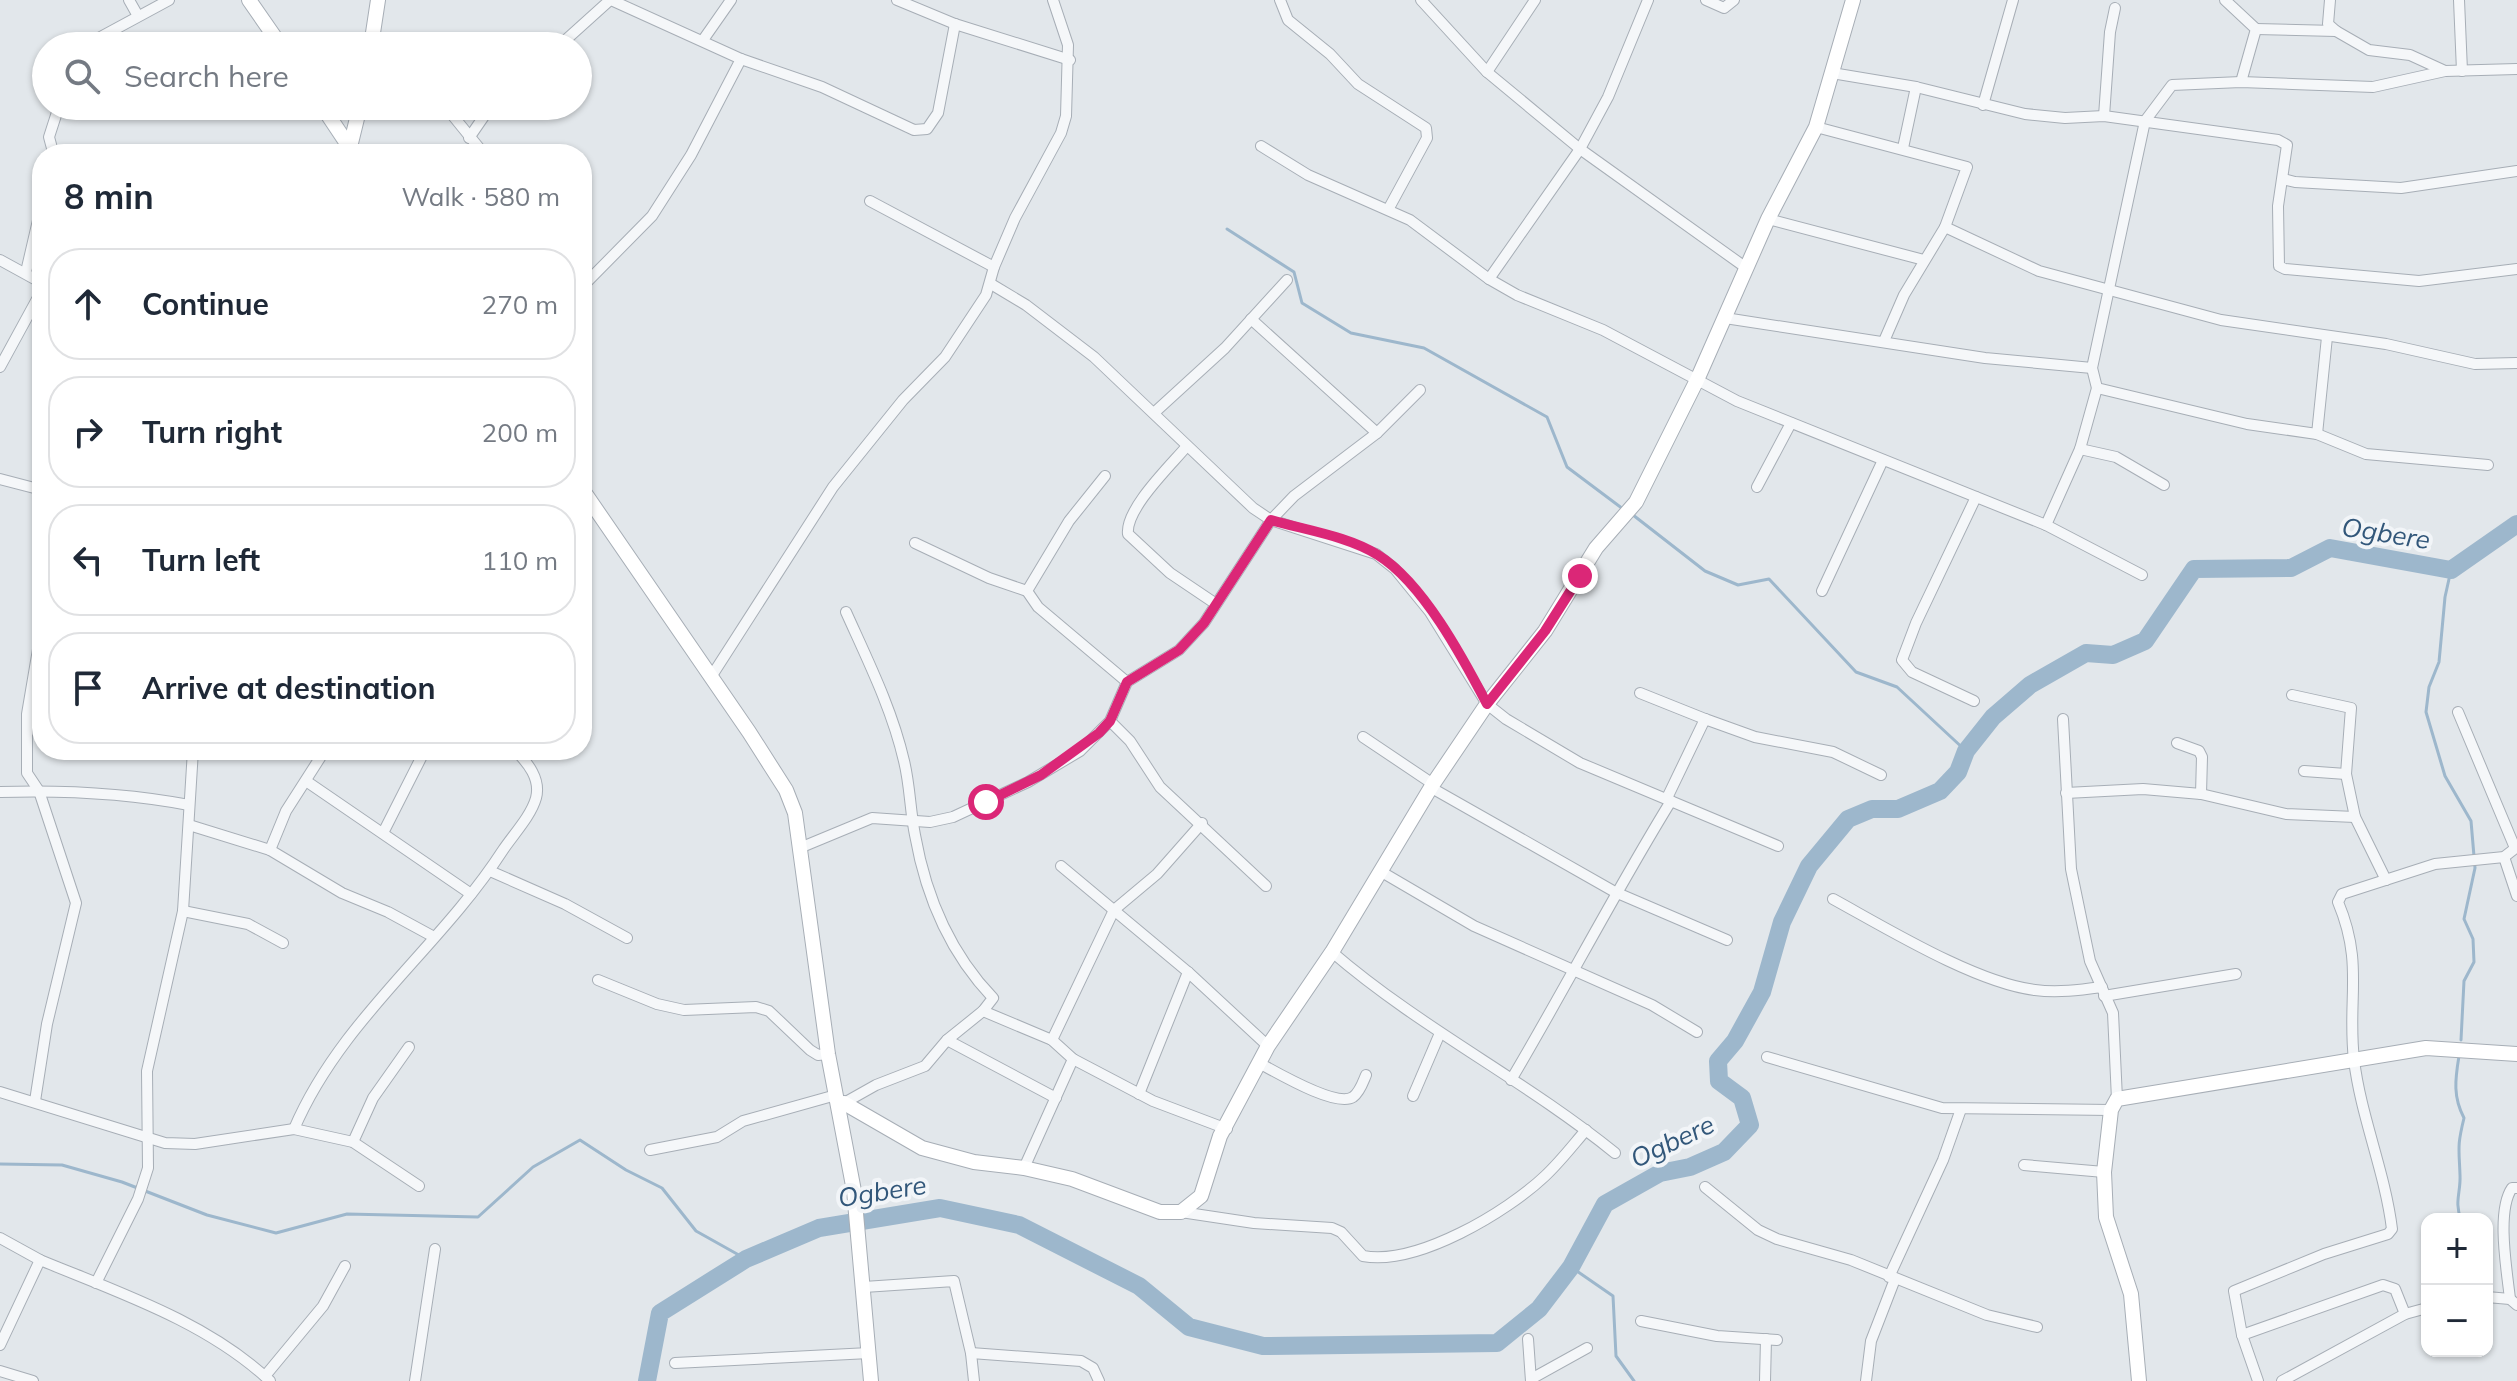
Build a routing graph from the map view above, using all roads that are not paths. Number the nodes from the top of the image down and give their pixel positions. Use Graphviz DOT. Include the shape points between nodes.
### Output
graph roads {
  1 [pos="129,0"];
  2 [pos="169,0"];
  3 [pos="249,0"];
  4 [pos="378,0"];
  5 [pos="611,0"];
  6 [pos="731,0"];
  7 [pos="897,0"];
  8 [pos="1053,0"];
  9 [pos="1280,0"];
  10 [pos="1421,0"];
  11 [pos="1535,0"];
  12 [pos="1648,0"];
  13 [pos="1706,0"];
  14 [pos="1734,0"];
  15 [pos="1853,0"];
  16 [pos="2013,0"];
  17 [pos="2225,0"];
  18 [pos="2330,0"];
  19 [pos="2459,0"];
  20 [pos="2115,8"];
  21 [pos="138,16"];
  22 [pos="955,24"];
  23 [pos="2256,29"];
  24 [pos="2336,31"];
  25 [pos="109,32"];
  26 [pos="271,32"];
  27 [pos="373,32"];
  28 [pos="575,32"];
  29 [pos="703,40"];
  30 [pos="741,59"];
  31 [pos="1070,60"];
  32 [pos="2517,69"];
  33 [pos="2445,71"];
  34 [pos="2462,71"];
  35 [pos="1487,72"];
  36 [pos="1832,73"];
  37 [pos="2241,82"];
  38 [pos="1916,87"];
  39 [pos="1983,105"];
  40 [pos="2104,116"];
  41 [pos="54,120"];
  42 [pos="331,120"];
  43 [pos="358,120"];
  44 [pos="456,120"];
  45 [pos="481,120"];
  46 [pos="2145,121"];
  47 [pos="1816,127"];
  48 [pos="469,138"];
  49 [pos="51,144"];
  50 [pos="347,144"];
  51 [pos="353,144"];
  52 [pos="472,144"];
  53 [pos="1261,146"];
  54 [pos="1903,148"];
  55 [pos="1580,149"];
  56 [pos="2517,171"];
  57 [pos="2283,179"];
  58 [pos="870,201"];
  59 [pos="1389,208"];
  60 [pos="1768,219"];
  61 [pos="1945,227"];
  62 [pos="32,246"];
  63 [pos="0,260"];
  64 [pos="1924,260"];
  65 [pos="994,267"];
  66 [pos="1745,267"];
  67 [pos="2517,269"];
  68 [pos="26,272"];
  69 [pos="32,276"];
  70 [pos="592,277"];
  71 [pos="1489,279"];
  72 [pos="1287,280"];
  73 [pos="991,284"];
  74 [pos="2109,291"];
  75 [pos="32,308"];
  76 [pos="1725,318"];
  77 [pos="1251,319"];
  78 [pos="2327,337"];
  79 [pos="1884,341"];
  80 [pos="2517,363"];
  81 [pos="0,367"];
  82 [pos="2092,368"];
  83 [pos="1697,380"];
  84 [pos="2097,388"];
  85 [pos="1420,390"];
  86 [pos="1155,412"];
  87 [pos="1791,423"];
  88 [pos="1377,433"];
  89 [pos="2317,434"];
  90 [pos="1187,446"];
  91 [pos="2080,449"];
  92 [pos="1883,460"];
  93 [pos="2488,465"];
  94 [pos="1105,476"];
  95 [pos="0,479"];
  96 [pos="2164,485"];
  97 [pos="32,487"];
  98 [pos="1757,487"];
  99 [pos="1976,497"];
  100 [pos="592,504"];
  101 [pos="1271,520"];
  102 [pos="2046,525"];
  103 [pos="915,543"];
  104 [pos="2142,575"];
  105 [pos="1027,591"];
  106 [pos="1822,591"];
  107 [pos="1216,604"];
  108 [pos="846,612"];
  109 [pos="711,677"];
  110 [pos="1127,682"];
  111 [pos="32,691"];
  112 [pos="1640,693"];
  113 [pos="2292,695"];
  114 [pos="1974,701"];
  115 [pos="1487,704"];
  116 [pos="2458,712"];
  117 [pos="1705,719"];
  118 [pos="2063,719"];
  119 [pos="1110,721"];
  120 [pos="1363,737"];
  121 [pos="2177,743"];
  122 [pos="192,760"];
  123 [pos="319,760"];
  124 [pos="420,760"];
  125 [pos="523,760"];
  126 [pos="2304,771"];
  127 [pos="2346,774"];
  128 [pos="1881,775"];
  129 [pos="306,781"];
  130 [pos="1432,786"];
  131 [pos="39,791"];
  132 [pos="0,792"];
  133 [pos="2066,793"];
  134 [pos="2201,794"];
  135 [pos="1669,800"];
  136 [pos="189,805"];
  137 [pos="2355,817"];
  138 [pos="912,819"];
  139 [pos="1202,823"];
  140 [pos="189,825"];
  141 [pos="383,833"];
  142 [pos="1778,846"];
  143 [pos="802,847"];
  144 [pos="2516,847"];
  145 [pos="270,850"];
  146 [pos="2504,857"];
  147 [pos="1061,866"];
  148 [pos="490,871"];
  149 [pos="1380,871"];
  150 [pos="2386,880"];
  151 [pos="1266,886"];
  152 [pos="1615,892"];
  153 [pos="471,894"];
  154 [pos="2517,896"];
  155 [pos="1833,899"];
  156 [pos="1114,910"];
  157 [pos="183,911"];
  158 [pos="434,937"];
  159 [pos="627,938"];
  160 [pos="1727,940"];
  161 [pos="283,943"];
  162 [pos="1332,952"];
  163 [pos="1576,969"];
  164 [pos="1188,972"];
  165 [pos="2236,974"];
  166 [pos="598,980"];
  167 [pos="2103,992"];
  168 [pos="983,1011"];
  169 [pos="1697,1032"];
  170 [pos="1440,1033"];
  171 [pos="947,1040"];
  172 [pos="1052,1040"];
  173 [pos="1268,1046"];
  174 [pos="409,1047"];
  175 [pos="828,1054"];
  176 [pos="2517,1054"];
  177 [pos="1767,1057"];
  178 [pos="1073,1059"];
  179 [pos="2354,1060"];
  180 [pos="1259,1063"];
  181 [pos="1366,1075"];
  182 [pos="1511,1080"];
  183 [pos="0,1092"];
  184 [pos="1139,1094"];
  185 [pos="1413,1096"];
  186 [pos="1056,1098"];
  187 [pos="35,1101"];
  188 [pos="840,1101"];
  189 [pos="2114,1104"];
  190 [pos="1961,1109"];
  191 [pos="294,1129"];
  192 [pos="1227,1129"];
  193 [pos="1586,1130"];
  194 [pos="150,1138"];
  195 [pos="353,1142"];
  196 [pos="650,1150"];
  197 [pos="1615,1153"];
  198 [pos="2024,1165"];
  199 [pos="1024,1168"];
  200 [pos="2104,1172"];
  201 [pos="419,1186"];
  202 [pos="1705,1187"];
  203 [pos="2517,1188"];
  204 [pos="1181,1212"];
  205 [pos="0,1238"];
  206 [pos="435,1249"];
  207 [pos="40,1260"];
  208 [pos="345,1266"];
  209 [pos="1892,1278"];
  210 [pos="96,1283"];
  211 [pos="864,1287"];
  212 [pos="2493,1298"];
  213 [pos="2513,1302"];
  214 [pos="2421,1310"];
  215 [pos="2405,1314"];
  216 [pos="1641,1321"];
  217 [pos="2037,1327"];
  218 [pos="2242,1335"];
  219 [pos="1528,1339"];
  220 [pos="0,1345"];
  221 [pos="1587,1348"];
  222 [pos="869,1353"];
  223 [pos="971,1353"];
  224 [pos="675,1363"];
  225 [pos="0,1371"];
  226 [pos="268,1378"];
  227 [pos="1531,1380"];
  228 [pos="33,1381"];
  229 [pos="415,1381"];
  230 [pos="871,1381"];
  231 [pos="974,1381"];
  232 [pos="1099,1381"];
  233 [pos="1765,1381"];
  234 [pos="1866,1381"];
  235 [pos="2139,1381"];
  236 [pos="2258,1381"];
  237 [pos="2282,1381"];
  1 -- 21 [label="street"];
  2 -- 21 [label="street"];
  3 -- 26 [label="street"];
  4 -- 27 [label="street"];
  5 -- 28 [label="street"];
  5 -- 29 [label="street"];
  6 -- 29 [label="street"];
  7 -- 22 [label="street"];
  8 -- 31 [label="street"];
  9 -- 59 [label="street" via="1288,20 1358,84 1426,128 1427,138"];
  10 -- 35 [label="street"];
  11 -- 35 [label="street"];
  12 -- 55 [label="street"];
  13 -- 14 [label="street" via="1724,8"];
  15 -- 36 [label="street"];
  16 -- 39 [label="street"];
  17 -- 23 [label="street"];
  18 -- 24 [label="street" via="2328,24"];
  19 -- 34 [label="street"];
  20 -- 40 [label="street"];
  21 -- 25 [label="street"];
  22 -- 30 [label="street" via="938,113 927,129 914,130 822,87"];
  22 -- 31 [label="street"];
  23 -- 24 [label="street"];
  23 -- 37 [label="street"];
  24 -- 33 [label="street" via="2369,50 2410,55"];
  29 -- 30 [label="street"];
  30 -- 70 [label="street" via="652,216"];
  31 -- 65 [label="street" via="1061,133"];
  32 -- 34 [label="street"];
  33 -- 34 [label="street"];
  33 -- 37 [label="street" via="2373,87"];
  35 -- 55 [label="street"];
  36 -- 38 [label="street"];
  36 -- 47 [label="street"];
  37 -- 46 [label="street" via="2172,85"];
  38 -- 39 [label="street"];
  38 -- 54 [label="street"];
  39 -- 40 [label="street" via="2065,118"];
  40 -- 46 [label="street"];
  41 -- 49 [label="street"];
  42 -- 50 [label="street"];
  43 -- 51 [label="street"];
  44 -- 48 [label="street"];
  45 -- 48 [label="street"];
  46 -- 57 [label="street" via="2278,140 2287,145"];
  46 -- 74 [label="street"];
  47 -- 54 [label="street"];
  47 -- 60 [label="street"];
  48 -- 52 [label="street"];
  53 -- 59 [label="street" via="1308,175"];
  54 -- 61 [label="street" via="1967,167"];
  55 -- 66 [label="street"];
  55 -- 71 [label="street"];
  56 -- 57 [label="street" via="2401,188"];
  57 -- 67 [label="street" via="2279,266 2285,269 2419,281"];
  58 -- 65 [label="street"];
  59 -- 71 [label="street"];
  60 -- 64 [label="street"];
  60 -- 66 [label="street"];
  61 -- 64 [label="street"];
  61 -- 74 [label="street" via="2039,271"];
  62 -- 68 [label="street"];
  63 -- 68 [label="street"];
  64 -- 79 [label="street"];
  65 -- 73 [label="street"];
  66 -- 76 [label="street"];
  68 -- 69 [label="street"];
  71 -- 83 [label="street"];
  72 -- 77 [label="street"];
  73 -- 86 [label="street" via="1058,328"];
  73 -- 109 [label="street" via="945,357 833,487"];
  74 -- 78 [label="street" via="2221,320"];
  74 -- 82 [label="street"];
  75 -- 81 [label="street"];
  76 -- 79 [label="street"];
  76 -- 83 [label="street"];
  77 -- 86 [label="street"];
  77 -- 88 [label="street"];
  78 -- 80 [label="street" via="2475,364"];
  78 -- 89 [label="street"];
  79 -- 82 [label="street"];
  82 -- 84 [label="street"];
  83 -- 87 [label="street"];
  83 -- 115 [label="street" via="1636,502 1596,548 1545,631"];
  84 -- 89 [label="street"];
  84 -- 91 [label="street"];
  85 -- 88 [label="street"];
  86 -- 90 [label="street"];
  87 -- 92 [label="street"];
  87 -- 98 [label="street"];
  88 -- 101 [label="street"];
  89 -- 93 [label="street" via="2366,454"];
  90 -- 101 [label="street" via="1233,492"];
  90 -- 107 [label="street" via="1131,517 1128,534 1170,573"];
  91 -- 96 [label="street" via="2116,457"];
  91 -- 102 [label="street"];
  92 -- 99 [label="street"];
  92 -- 106 [label="street"];
  94 -- 105 [label="street" via="1069,521"];
  95 -- 97 [label="street"];
  99 -- 102 [label="street"];
  99 -- 114 [label="street" via="1902,660 1912,672"];
  100 -- 109 [label="street"];
  101 -- 107 [label="street"];
  101 -- 115 [label="street" via="1376,554 1395,569 1430,612"];
  102 -- 104 [label="street"];
  103 -- 105 [label="street"];
  105 -- 110 [label="street" via="1038,607"];
  107 -- 110 [label="street" via="1179,650"];
  108 -- 138 [label="street" via="884,696 904,762"];
  109 -- 143 [label="street" via="786,790"];
  110 -- 119 [label="street"];
  111 -- 131 [label="street" via="24,743 27,773"];
  112 -- 117 [label="street"];
  113 -- 127 [label="street" via="2351,708"];
  115 -- 130 [label="street"];
  115 -- 135 [label="street" via="1580,763"];
  116 -- 144 [label="street"];
  117 -- 128 [label="street" via="1755,737 1833,752"];
  117 -- 135 [label="street"];
  118 -- 133 [label="street"];
  119 -- 138 [label="street" via="1080,751 1028,782 953,817"];
  119 -- 139 [label="street" via="1160,787"];
  120 -- 130 [label="street"];
  121 -- 134 [label="street" via="2202,757"];
  122 -- 136 [label="street"];
  123 -- 129 [label="street"];
  124 -- 141 [label="street"];
  125 -- 148 [label="street" via="534,774 536,800"];
  126 -- 127 [label="street"];
  127 -- 137 [label="street"];
  129 -- 141 [label="street"];
  129 -- 145 [label="street"];
  130 -- 149 [label="street"];
  130 -- 152 [label="street"];
  131 -- 132 [label="street"];
  131 -- 136 [label="street" via="136,795"];
  131 -- 187 [label="street" via="76,903"];
  133 -- 134 [label="street" via="2143,789"];
  133 -- 167 [label="street" via="2071,869 2090,961"];
  134 -- 137 [label="street" via="2286,814"];
  135 -- 142 [label="street"];
  135 -- 152 [label="street"];
  136 -- 140 [label="street"];
  137 -- 150 [label="street"];
  138 -- 143 [label="street" via="872,818"];
  138 -- 168 [label="street" via="936,916 967,971 993,998"];
  139 -- 151 [label="street"];
  139 -- 156 [label="street" via="1157,874"];
  140 -- 145 [label="street"];
  140 -- 157 [label="street"];
  141 -- 153 [label="street"];
  143 -- 175 [label="street"];
  144 -- 146 [label="street"];
  145 -- 158 [label="street" via="342,893"];
  146 -- 150 [label="street" via="2435,864"];
  146 -- 154 [label="street"];
  147 -- 156 [label="street"];
  148 -- 153 [label="street"];
  148 -- 159 [label="street"];
  149 -- 162 [label="street"];
  149 -- 163 [label="street" via="1487,933"];
  150 -- 179 [label="street" via="2342,894 2338,902 2352,944"];
  152 -- 160 [label="street"];
  152 -- 163 [label="street"];
  153 -- 158 [label="street"];
  155 -- 167 [label="street" via="1902,937 2014,987"];
  156 -- 164 [label="street"];
  156 -- 172 [label="street"];
  157 -- 161 [label="street" via="236,920"];
  157 -- 194 [label="street" via="150,1048"];
  158 -- 191 [label="street" via="340,1046 312,1087"];
  162 -- 170 [label="street" via="1377,991"];
  162 -- 173 [label="street"];
  163 -- 169 [label="street"];
  163 -- 182 [label="street"];
  164 -- 173 [label="street"];
  164 -- 184 [label="street"];
  165 -- 167 [label="street"];
  166 -- 175 [label="street" via="684,1010 769,1011 810,1050"];
  167 -- 189 [label="street" via="2113,1013"];
  168 -- 171 [label="street"];
  168 -- 172 [label="street"];
  170 -- 182 [label="street"];
  170 -- 185 [label="street"];
  171 -- 186 [label="street"];
  171 -- 188 [label="street" via="925,1066"];
  172 -- 178 [label="street"];
  173 -- 180 [label="street"];
  174 -- 195 [label="street" via="373,1098"];
  175 -- 188 [label="street"];
  176 -- 179 [label="street" via="2426,1048"];
  177 -- 190 [label="street" via="1921,1105"];
  178 -- 184 [label="street"];
  178 -- 186 [label="street"];
  179 -- 189 [label="street"];
  179 -- 218 [label="street" via="2392,1229 2239,1287 2233,1299"];
  180 -- 181 [label="street" via="1342,1100 1358,1092"];
  180 -- 192 [label="street"];
  182 -- 193 [label="street"];
  183 -- 187 [label="street"];
  184 -- 192 [label="street"];
  186 -- 199 [label="street"];
  187 -- 194 [label="street"];
  188 -- 196 [label="street" via="743,1121 709,1140"];
  188 -- 199 [label="street" via="922,1148"];
  188 -- 211 [label="street"];
  189 -- 190 [label="street"];
  189 -- 200 [label="street"];
  190 -- 209 [label="street"];
  191 -- 194 [label="street" via="195,1144"];
  191 -- 195 [label="street"];
  192 -- 204 [label="street" via="1201,1196"];
  193 -- 197 [label="street"];
  193 -- 204 [label="street" via="1547,1175 1488,1217 1454,1236 1402,1253 1363,1256 1332,1228"];
  194 -- 210 [label="street" via="144,1184"];
  195 -- 201 [label="street"];
  198 -- 200 [label="street"];
  199 -- 204 [label="street" via="1072,1179 1160,1212"];
  200 -- 235 [label="street" via="2106,1217 2131,1294"];
  202 -- 209 [label="street" via="1768,1235"];
  203 -- 213 [label="street" via="2507,1196 2504,1246"];
  205 -- 207 [label="street"];
  206 -- 229 [label="street"];
  207 -- 210 [label="street"];
  207 -- 220 [label="street"];
  208 -- 226 [label="street" via="323,1306"];
  209 -- 217 [label="street" via="1987,1315"];
  209 -- 234 [label="street" via="1871,1341"];
  210 -- 226 [label="street" via="208,1332"];
  211 -- 222 [label="street"];
  211 -- 223 [label="street" via="954,1281"];
  212 -- 213 [label="street"];
  214 -- 215 [label="street"];
  215 -- 218 [label="street" via="2395,1289 2383,1285"];
  215 -- 237 [label="street"];
  216 -- 233 [label="street" via="1771,1340"];
  218 -- 236 [label="street"];
  219 -- 227 [label="street"];
  221 -- 227 [label="street"];
  222 -- 224 [label="street"];
  222 -- 230 [label="street"];
  223 -- 231 [label="street"];
  223 -- 232 [label="street" via="1081,1361 1093,1368"];
  225 -- 228 [label="street"];
}
